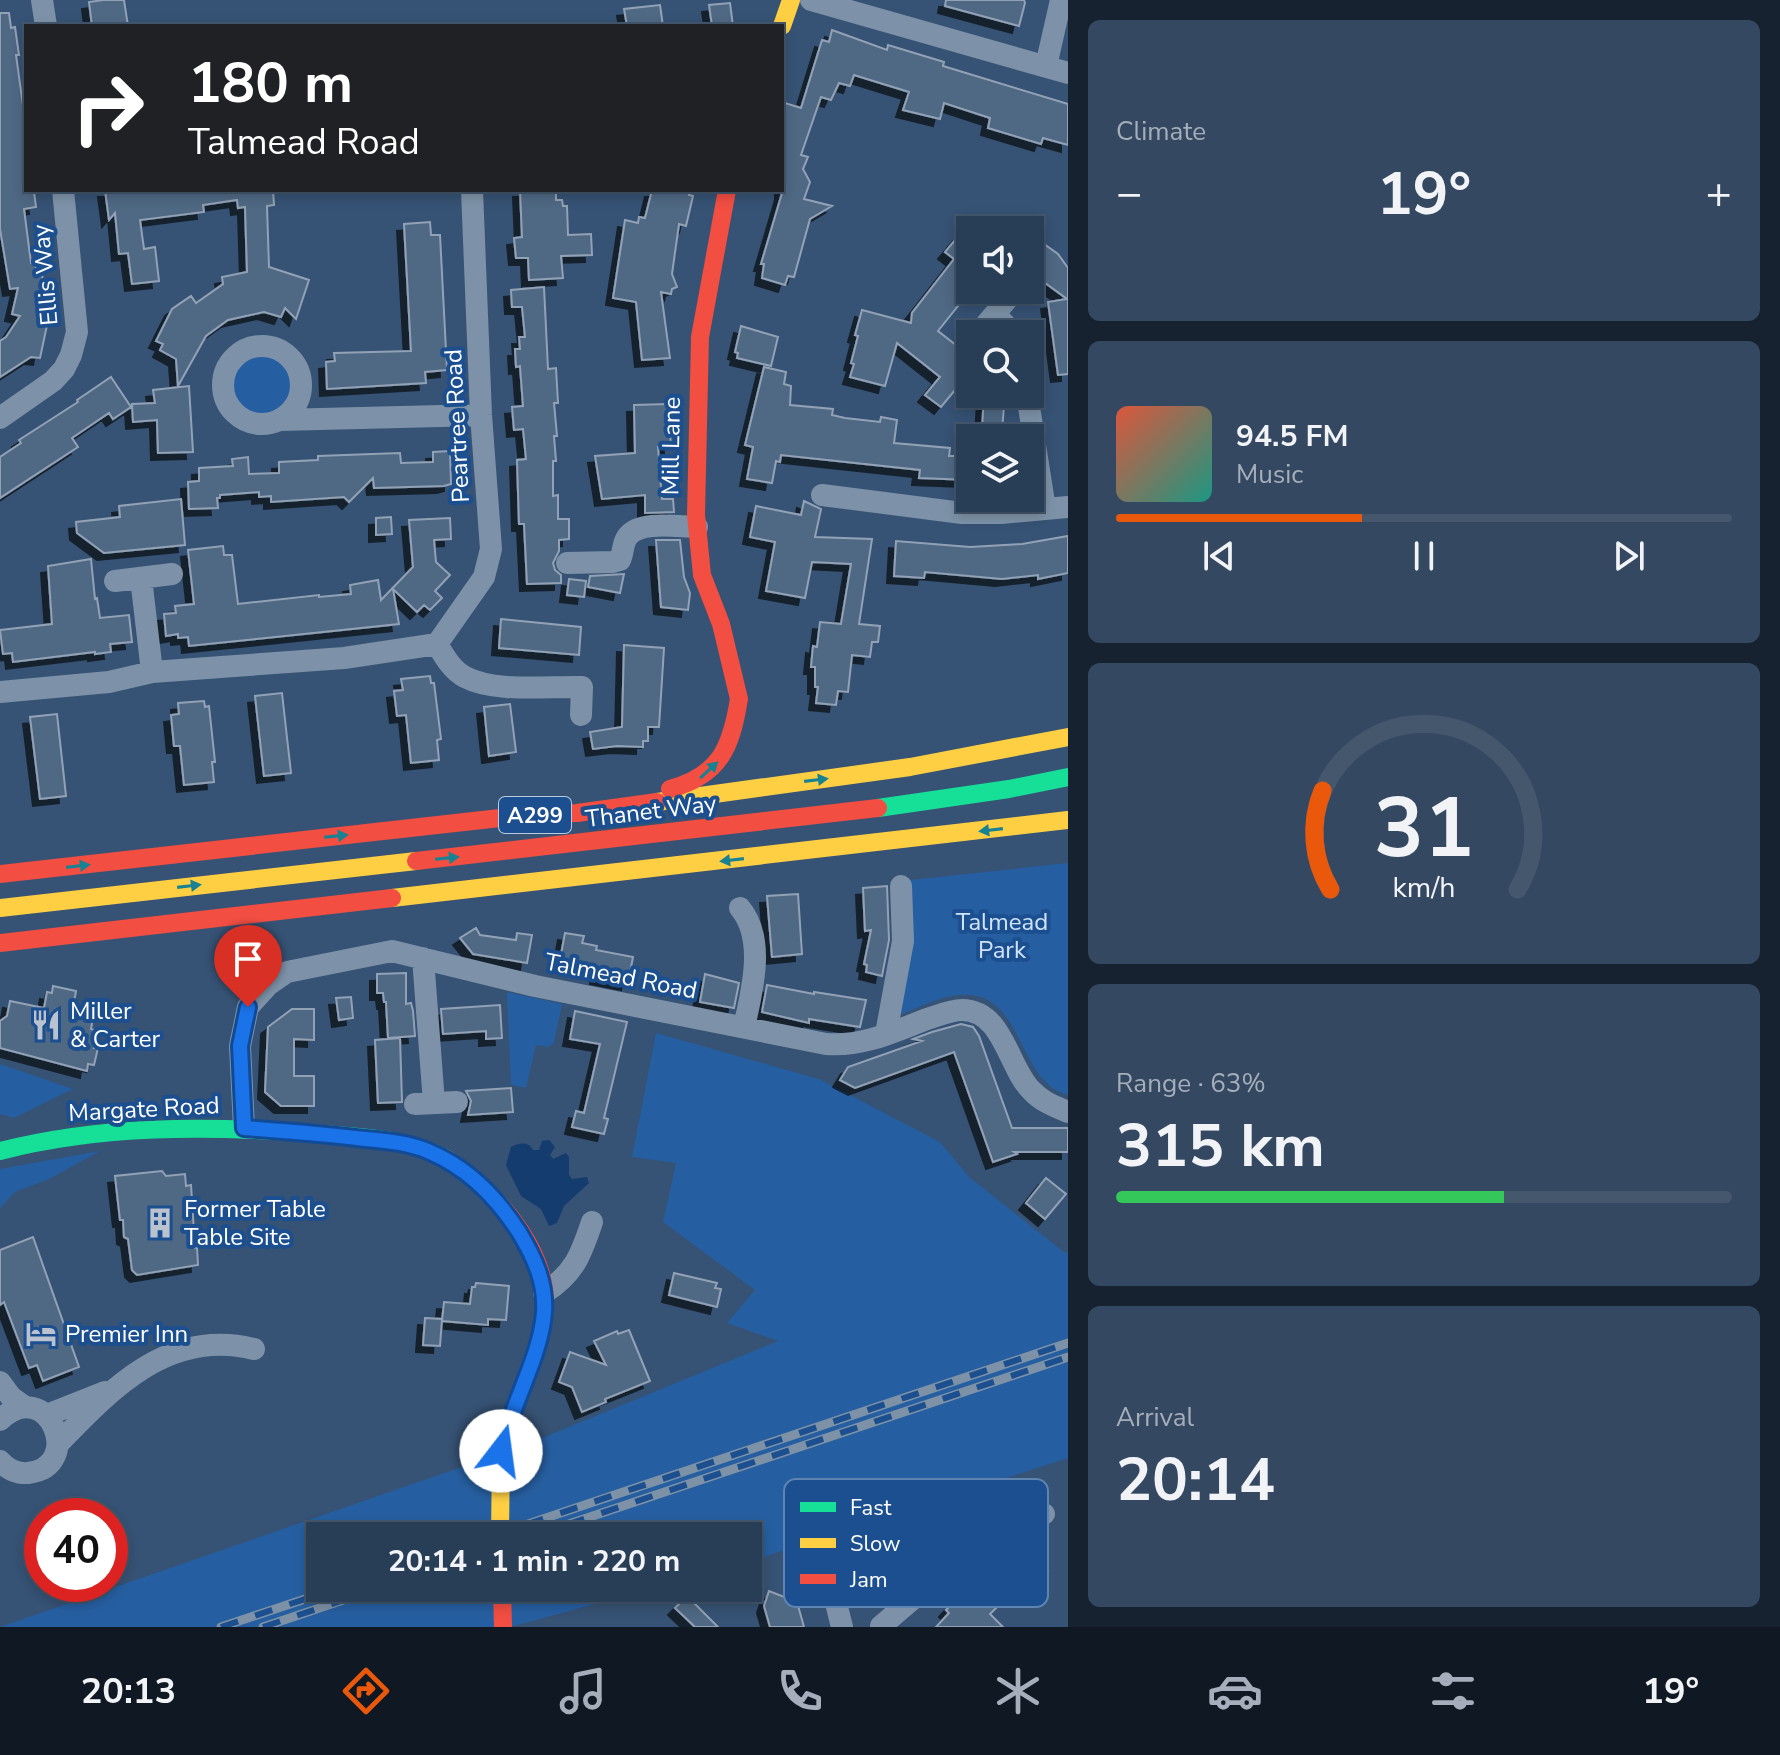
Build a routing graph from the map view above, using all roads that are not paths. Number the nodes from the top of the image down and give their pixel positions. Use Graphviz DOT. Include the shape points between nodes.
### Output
graph roads {
  1 [pos="42,0"];
  2 [pos="791,0"];
  3 [pos="811,0"];
  4 [pos="1061,0"];
  5 [pos="46,24"];
  6 [pos="783,24"];
  7 [pos="1046,66"];
  8 [pos="1068,73"];
  9 [pos="63,192"];
  10 [pos="472,192"];
  11 [pos="727,192"];
  12 [pos="1003,304"];
  13 [pos="995,314"];
  14 [pos="990,320"];
  15 [pos="1001,320"];
  16 [pos="1029,408"];
  17 [pos="481,415"];
  18 [pos="0,418"];
  19 [pos="280,420"];
  20 [pos="822,495"];
  21 [pos="1068,507"];
  22 [pos="1045,509"];
  23 [pos="697,527"];
  24 [pos="567,563"];
  25 [pos="172,574"];
  26 [pos="141,578"];
  27 [pos="115,581"];
  28 [pos="437,644"];
  29 [pos="152,672"];
  30 [pos="0,692"];
  31 [pos="739,699"];
  32 [pos="581,715"];
  33 [pos="1068,737"];
  34 [pos="745,741"];
  35 [pos="1068,777"];
  36 [pos="527,815"];
  37 [pos="1068,820"];
  38 [pos="0,874"];
  39 [pos="901,886"];
  40 [pos="493,888"];
  41 [pos="0,908"];
  42 [pos="740,908"];
  43 [pos="338,923"];
  44 [pos="0,943"];
  45 [pos="423,958"];
  46 [pos="744,1027"];
  47 [pos="886,1034"];
  48 [pos="457,1102"];
  49 [pos="1068,1112"];
  50 [pos="244,1128"];
  51 [pos="0,1139"];
  52 [pos="34,1140"];
  53 [pos="0,1151"];
  54 [pos="592,1222"];
  55 [pos="544,1293"];
  56 [pos="254,1349"];
  57 [pos="0,1382"];
  58 [pos="114,1388"];
  59 [pos="25,1407"];
  60 [pos="47,1415"];
  61 [pos="0,1420"];
  62 [pos="58,1444"];
  63 [pos="5,1470"];
  64 [pos="500,1522"];
  65 [pos="502,1602"];
  66 [pos="903,1607"];
  67 [pos="503,1627"];
  68 [pos="880,1627"];
  1 -- 5 [label="street"];
  2 -- 6 [label="main road"];
  3 -- 7 [label="street"];
  4 -- 7 [label="street"];
  7 -- 8 [label="street"];
  9 -- 18 [label="street, Ellis Way" via="74,343 53,381"];
  10 -- 17 [label="street, Peartree Road"];
  11 -- 23 [label="main road, Mill Lane" via="700,337"];
  12 -- 13 [label="street"];
  13 -- 14 [label="street"];
  13 -- 15 [label="street"];
  16 -- 22 [label="street"];
  17 -- 19 [label="street"];
  17 -- 28 [label="street, Peartree Road" via="491,549 484,577"];
  20 -- 22 [label="street" via="962,513"];
  21 -- 22 [label="street"];
  23 -- 24 [label="street" via="644,527 630,533 620,560"];
  23 -- 31 [label="main road, Mill Lane" via="702,575 721,624"];
  25 -- 26 [label="street"];
  26 -- 27 [label="street"];
  26 -- 29 [label="street"];
  28 -- 29 [label="street" via="344,658"];
  28 -- 32 [label="street" via="463,676 482,683 582,687"];
  29 -- 30 [label="street" via="109,682"];
  31 -- 34 [label="main road, Mill Lane"];
  36 -- 31 [label="main road, one-way" via="699,780 721,759 733,737"];
  36 -- 33 [label="main road, A299, one-way" via="577,813 768,780 910,767"];
  41 -- 35 [label="main road, Thanet Way / A299, one-way" via="849,812"];
  38 -- 36 [label="main road, A299, one-way"];
  37 -- 40 [label="main road, one-way"];
  39 -- 47 [label="street" via="903,941"];
  40 -- 43 [label="main road" via="414,912"];
  40 -- 44 [label="main road"];
  42 -- 46 [label="street" via="751,924 754,944 753,986"];
  45 -- 46 [label="street, Talmead Road"];
  45 -- 48 [label="street" via="424,1104"];
  45 -- 50 [label="street, Talmead Road" via="392,951 287,972 268,985 248,1007 240,1046"];
  46 -- 47 [label="street, Talmead Road" via="843,1045"];
  47 -- 49 [label="street, Talmead Road" via="963,1010 980,1014 997,1030 1029,1089"];
  50 -- 52 [label="main road, Margate Road"];
  50 -- 55 [label="main road, Margate Road" via="398,1142 446,1160 478,1183 509,1217 537,1264"];
  51 -- 52 [label="main road, Margate Road"];
  52 -- 53 [label="main road, Margate Road"];
  54 -- 55 [label="street" via="569,1273"];
  55 -- 64 [label="main road, Margate Road, bridge" via="542,1327 501,1451"];
  56 -- 58 [label="street" via="232,1343 199,1345 155,1359"];
  57 -- 59 [label="street"];
  58 -- 60 [label="street"];
  58 -- 62 [label="street"];
  59 -- 60 [label="street"];
  59 -- 61 [label="street"];
  60 -- 62 [label="street"];
  62 -- 63 [label="street" via="55,1455 38,1471"];
  65 -- 67 [label="main road"];
  66 -- 68 [label="street"];
}
